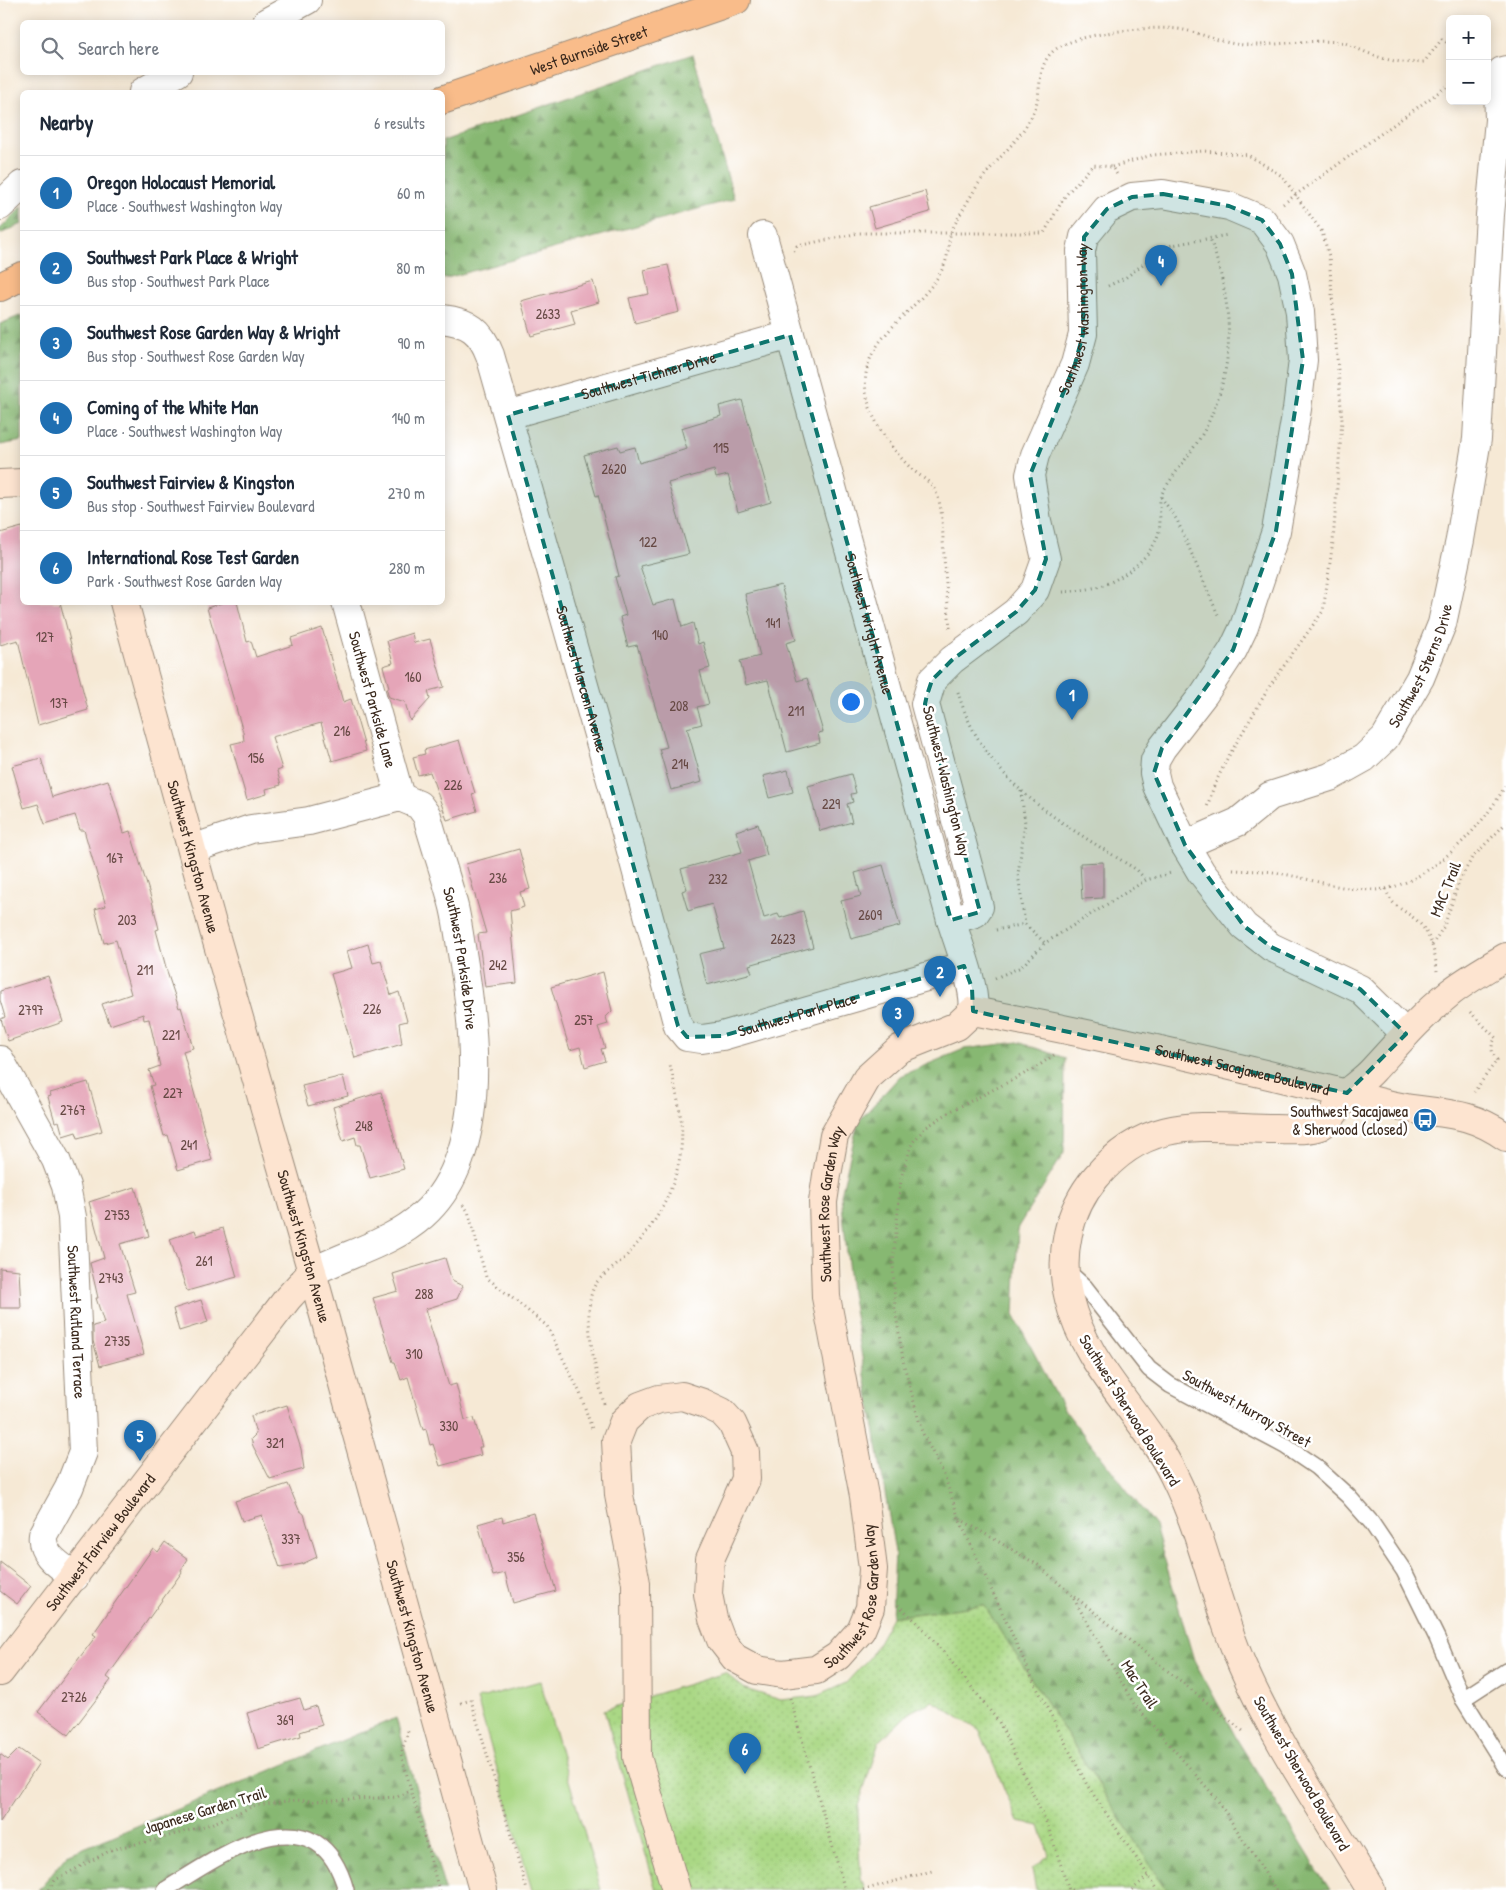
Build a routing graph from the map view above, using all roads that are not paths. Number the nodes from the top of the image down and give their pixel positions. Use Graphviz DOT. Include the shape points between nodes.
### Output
graph roads {
  1 [pos="307,0"];
  2 [pos="736,0"];
  3 [pos="271,20"];
  4 [pos="1506,70"];
  5 [pos="173,75"];
  6 [pos="146,90"];
  7 [pos="445,99"];
  8 [pos="20,187"];
  9 [pos="0,206"];
  10 [pos="763,236"];
  11 [pos="20,277"];
  12 [pos="0,287"];
  13 [pos="445,320"];
  14 [pos="790,335"];
  15 [pos="508,415"];
  16 [pos="20,483"];
  17 [pos="0,484"];
  18 [pos="125,605"];
  19 [pos="347,605"];
  20 [pos="400,797"];
  21 [pos="1185,845"];
  22 [pos="192,849"];
  23 [pos="951,920"];
  24 [pos="1506,958"];
  25 [pos="964,966"];
  26 [pos="973,1011"];
  27 [pos="1406,1034"];
  28 [pos="687,1036"];
  29 [pos="0,1060"];
  30 [pos="1347,1093"];
  31 [pos="1506,1138"];
  32 [pos="1063,1268"];
  33 [pos="312,1272"];
  34 [pos="75,1577"];
  35 [pos="1506,1671"];
  36 [pos="0,1672"];
  37 [pos="1463,1699"];
  38 [pos="1506,1768"];
  39 [pos="165,1890"];
  40 [pos="346,1890"];
  41 [pos="483,1890"];
  42 [pos="676,1890"];
  43 [pos="1371,1890"];
  1 -- 3 [label="street"];
  2 -- 7 [label="main road, West Burnside Street"];
  4 -- 21 [label="street, Southwest Sterns Drive" via="1502,71 1498,84 1500,120 1490,215 1477,439 1442,624 1420,678 1385,738 1364,758 1330,777 1270,796 1238,822"];
  5 -- 6 [label="street"];
  8 -- 9 [label="street"];
  10 -- 14 [label="street, Southwest Wright Avenue"];
  11 -- 12 [label="main road"];
  13 -- 15 [label="street, Southwest Marconi Avenue" via="470,325 486,344"];
  14 -- 15 [label="street, Southwest Tichner Drive"];
  14 -- 23 [label="street, Southwest Wright Avenue"];
  15 -- 28 [label="street, Southwest Marconi Avenue" via="678,1026"];
  16 -- 17 [label="street"];
  18 -- 22 [label="street, Southwest Kingston Avenue"];
  19 -- 20 [label="street, Southwest Parkside Lane"];
  20 -- 22 [label="street" via="309,821 250,829"];
  20 -- 33 [label="street, Southwest Parkside Drive" via="419,805 427,816 454,908 471,1014 474,1069 469,1123 447,1186 424,1215 393,1237"];
  21 -- 23 [label="street, Southwest Washington Way" via="1157,786 1155,760 1234,650 1244,628 1276,531 1303,360 1300,312 1292,274 1280,244 1262,220 1229,206 1163,194 1132,197 1107,209 1084,237 1081,251 1082,334 1075,364 1035,456 1030,475 1046,559 1035,590 1016,612 952,660 932,680 927,695 925,704 979,908 975,913"];
  21 -- 27 [label="street" via="1201,872 1244,926 1271,947 1360,989"];
  22 -- 33 [label="street, Southwest Kingston Avenue"];
  23 -- 25 [label="street, Southwest Wright Avenue"];
  24 -- 27 [label="street, Southwest Sherwood Boulevard" via="1450,992"];
  25 -- 26 [label="street, Southwest Wright Avenue" via="974,994"];
  25 -- 28 [label="street, Southwest Park Place" via="722,1036 702,1039"];
  26 -- 30 [label="street, Southwest Sacajawea Boulevard"];
  26 -- 42 [label="street, Southwest Rose Garden Way" via="958,1026 899,1050 866,1078 834,1136 827,1174 824,1202 826,1297 864,1496 872,1569 870,1608 861,1630 838,1656 816,1670 783,1674 757,1670 735,1658 721,1640 708,1594 710,1559 746,1479 745,1452 732,1423 722,1412 704,1403 682,1396 659,1399 640,1406 624,1421 616,1441 619,1495 636,1584 637,1757"];
  27 -- 30 [label="street, Southwest Sherwood Boulevard"];
  29 -- 34 [label="street, Southwest Rutland Terrace" via="56,1160 66,1186 72,1217 83,1452 42,1542 48,1554"];
  30 -- 31 [label="street, Southwest Sacajawea Boulevard" via="1394,1105 1463,1115 1478,1120"];
  30 -- 32 [label="street, Southwest Sherwood Boulevard" via="1319,1126 1295,1129 1175,1128 1138,1140 1112,1160 1086,1189 1069,1229"];
  32 -- 37 [label="lane, Southwest Murray Street" via="1085,1287 1149,1369 1170,1385 1285,1446 1316,1467 1348,1496 1385,1541 1404,1571 1438,1638"];
  32 -- 43 [label="street, Southwest Sherwood Boulevard" via="1079,1329 1103,1371 1174,1474 1191,1516 1221,1612 1267,1719"];
  33 -- 34 [label="street, Southwest Fairview Boulevard" via="272,1318"];
  33 -- 41 [label="street, Southwest Kingston Avenue"];
  34 -- 36 [label="street, Southwest Fairview Boulevard"];
  35 -- 37 [label="lane"];
  37 -- 38 [label="lane, Southwest Murray Street"];
  39 -- 40 [label="lane" via="246,1844 288,1834 306,1836 319,1844 338,1870"];
}
